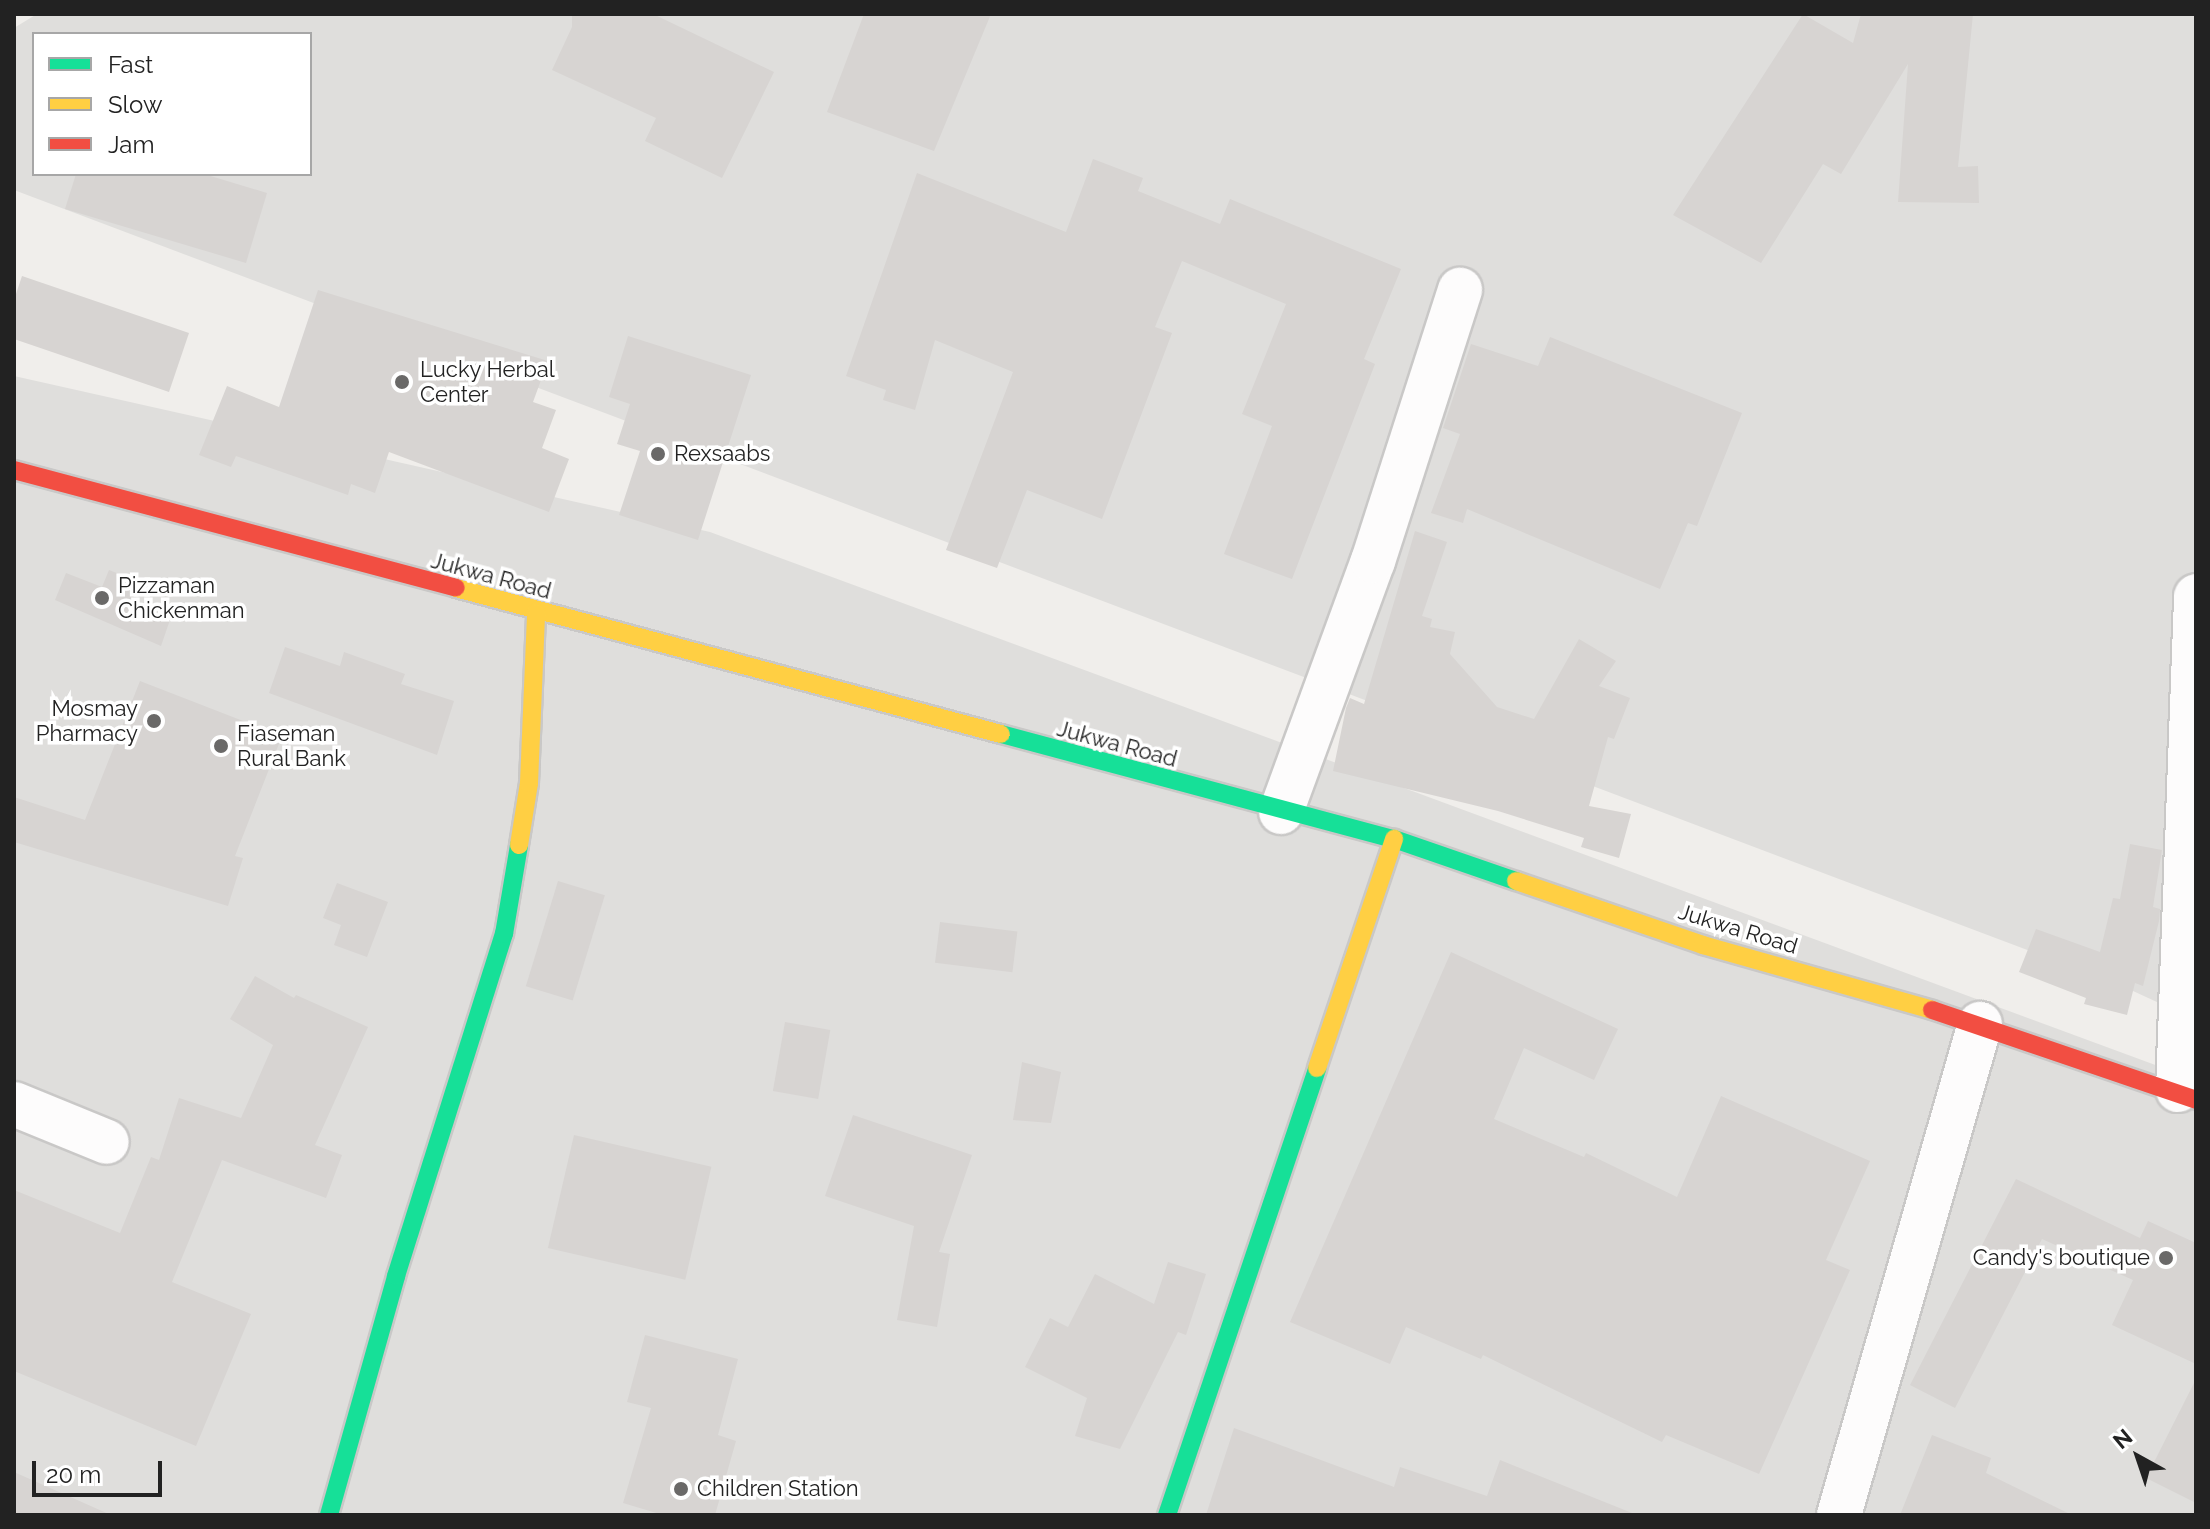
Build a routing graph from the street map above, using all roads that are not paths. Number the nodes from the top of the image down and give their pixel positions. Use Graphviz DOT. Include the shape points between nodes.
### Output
graph roads {
  1 [pos="1460,290"];
  2 [pos="14,470"];
  3 [pos="2196,596"];
  4 [pos="536,613"];
  5 [pos="1281,812"];
  6 [pos="1394,839"];
  7 [pos="1980,1024"];
  8 [pos="2187,1095"];
  9 [pos="14,1104"];
  10 [pos="107,1142"];
  11 [pos="329,1515"];
  12 [pos="1167,1515"];
  13 [pos="1839,1515"];
  1 -- 5 [label="street" via="1373,561"];
  2 -- 4 [label="main road, Jukwa Road"];
  3 -- 8 [label="street"];
  4 -- 5 [label="main road, Jukwa Road"];
  4 -- 11 [label="main road" via="529,783 504,934 396,1276"];
  5 -- 6 [label="main road, Jukwa Road"];
  6 -- 7 [label="main road, Jukwa Road" via="1703,945"];
  6 -- 12 [label="main road"];
  7 -- 8 [label="main road, Jukwa Road"];
  7 -- 13 [label="street"];
  9 -- 10 [label="street"];
}
